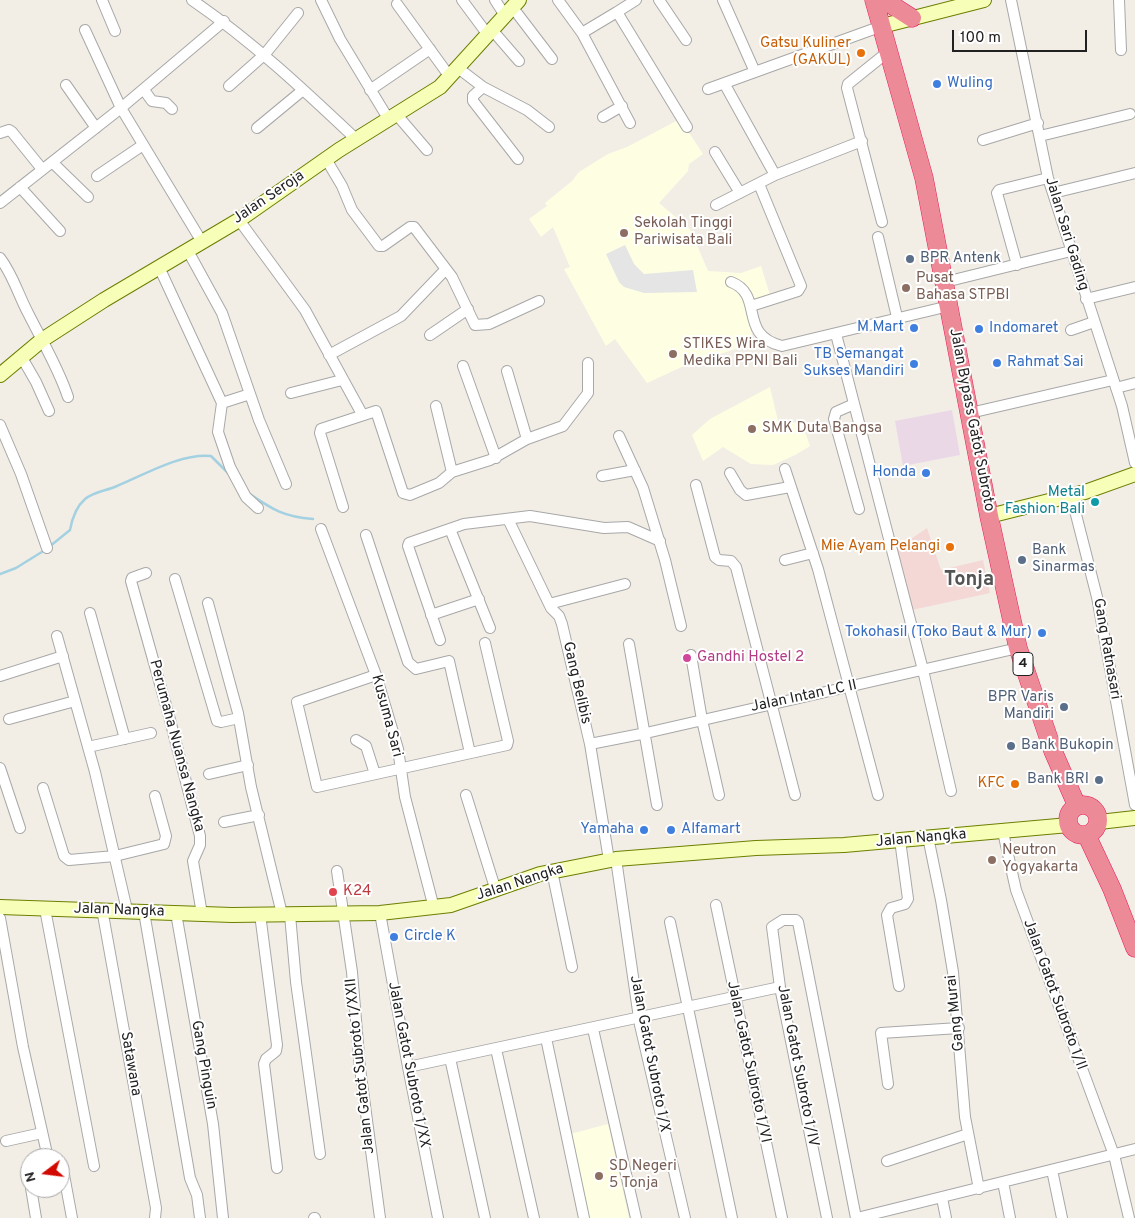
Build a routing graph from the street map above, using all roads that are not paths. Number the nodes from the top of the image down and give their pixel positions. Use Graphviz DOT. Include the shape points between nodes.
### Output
graph roads {
  1 [pos="102,0"];
  2 [pos="192,0"];
  3 [pos="321,0"];
  4 [pos="462,0"];
  5 [pos="495,0"];
  6 [pos="558,0"];
  7 [pos="636,0"];
  8 [pos="659,0"];
  9 [pos="723,0"];
  10 [pos="874,0"];
  11 [pos="884,0"];
  12 [pos="984,0"];
  13 [pos="1011,0"];
  14 [pos="1119,0"];
  15 [pos="397,4"];
  16 [pos="512,8"];
  17 [pos="617,12"];
  18 [pos="298,13"];
  19 [pos="912,18"];
  20 [pos="224,21"];
  21 [pos="885,25"];
  22 [pos="85,30"];
  23 [pos="115,31"];
  24 [pos="582,32"];
  25 [pos="490,33"];
  26 [pos="686,40"];
  27 [pos="430,48"];
  28 [pos="1121,50"];
  29 [pos="889,51"];
  30 [pos="265,54"];
  31 [pos="552,59"];
  32 [pos="519,61"];
  33 [pos="454,72"];
  34 [pos="755,72"];
  35 [pos="724,83"];
  36 [pos="66,85"];
  37 [pos="229,86"];
  38 [pos="483,87"];
  39 [pos="708,89"];
  40 [pos="144,90"];
  41 [pos="303,90"];
  42 [pos="370,90"];
  43 [pos="622,106"];
  44 [pos="121,108"];
  45 [pos="172,109"];
  46 [pos="1130,114"];
  47 [pos="603,117"];
  48 [pos="393,118"];
  49 [pos="630,122"];
  50 [pos="1038,123"];
  51 [pos="549,127"];
  52 [pos="687,127"];
  53 [pos="96,128"];
  54 [pos="257,128"];
  55 [pos="0,134"];
  56 [pos="1040,136"];
  57 [pos="357,140"];
  58 [pos="983,140"];
  59 [pos="862,141"];
  60 [pos="143,145"];
  61 [pos="427,150"];
  62 [pos="714,152"];
  63 [pos="326,159"];
  64 [pos="518,159"];
  65 [pos="52,162"];
  66 [pos="42,169"];
  67 [pos="1135,173"];
  68 [pos="775,175"];
  69 [pos="97,176"];
  70 [pos="1048,178"];
  71 [pos="759,184"];
  72 [pos="20,187"];
  73 [pos="740,193"];
  74 [pos="1053,193"];
  75 [pos="88,196"];
  76 [pos="0,203"];
  77 [pos="716,205"];
  78 [pos="239,220"];
  79 [pos="882,222"];
  80 [pos="60,231"];
  81 [pos="878,237"];
  82 [pos="202,242"];
  83 [pos="188,251"];
  84 [pos="1071,251"];
  85 [pos="0,258"];
  86 [pos="1017,265"];
  87 [pos="160,268"];
  88 [pos="446,268"];
  89 [pos="950,281"];
  90 [pos="731,282"];
  91 [pos="1135,287"];
  92 [pos="1086,299"];
  93 [pos="539,301"];
  94 [pos="750,306"];
  95 [pos="950,306"];
  96 [pos="468,309"];
  97 [pos="897,317"];
  98 [pos="1094,322"];
  99 [pos="1071,330"];
  100 [pos="836,334"];
  101 [pos="430,335"];
  102 [pos="42,340"];
  103 [pos="329,355"];
  104 [pos="21,356"];
  105 [pos="588,364"];
  106 [pos="463,366"];
  107 [pos="507,371"];
  108 [pos="0,375"];
  109 [pos="342,380"];
  110 [pos="1135,383"];
  111 [pos="1115,384"];
  112 [pos="291,393"];
  113 [pos="250,394"];
  114 [pos="68,397"];
  115 [pos="222,403"];
  116 [pos="854,404"];
  117 [pos="436,406"];
  118 [pos="49,410"];
  119 [pos="970,413"];
  120 [pos="362,414"];
  121 [pos="1131,420"];
  122 [pos="0,425"];
  123 [pos="620,436"];
  124 [pos="527,440"];
  125 [pos="496,458"];
  126 [pos="1135,464"];
  127 [pos="785,468"];
  128 [pos="636,470"];
  129 [pos="452,472"];
  130 [pos="730,473"];
  131 [pos="1135,474"];
  132 [pos="602,476"];
  133 [pos="286,484"];
  134 [pos="696,485"];
  135 [pos="790,487"];
  136 [pos="1071,495"];
  137 [pos="343,507"];
  138 [pos="258,508"];
  139 [pos="859,509"];
  140 [pos="994,516"];
  141 [pos="508,519"];
  142 [pos="321,529"];
  143 [pos="450,529"];
  144 [pos="366,535"];
  145 [pos="660,541"];
  146 [pos="47,548"];
  147 [pos="813,553"];
  148 [pos="785,560"];
  149 [pos="146,573"];
  150 [pos="175,579"];
  151 [pos="626,584"];
  152 [pos="478,599"];
  153 [pos="208,602"];
  154 [pos="549,604"];
  155 [pos="90,613"];
  156 [pos="431,615"];
  157 [pos="681,626"];
  158 [pos="490,628"];
  159 [pos="57,636"];
  160 [pos="440,640"];
  161 [pos="485,643"];
  162 [pos="629,644"];
  163 [pos="1018,648"];
  164 [pos="691,655"];
  165 [pos="63,656"];
  166 [pos="923,670"];
  167 [pos="376,675"];
  168 [pos="0,676"];
  169 [pos="848,687"];
  170 [pos="75,701"];
  171 [pos="771,703"];
  172 [pos="239,718"];
  173 [pos="9,719"];
  174 [pos="702,720"];
  175 [pos="151,733"];
  176 [pos="646,733"];
  177 [pos="125,739"];
  178 [pos="356,740"];
  179 [pos="590,744"];
  180 [pos="88,747"];
  181 [pos="470,753"];
  182 [pos="248,765"];
  183 [pos="0,768"];
  184 [pos="400,768"];
  185 [pos="209,774"];
  186 [pos="376,774"];
  187 [pos="43,788"];
  188 [pos="951,792"];
  189 [pos="466,794"];
  190 [pos="719,795"];
  191 [pos="795,795"];
  192 [pos="878,795"];
  193 [pos="155,796"];
  194 [pos="657,805"];
  195 [pos="1135,805"];
  196 [pos="1077,806"];
  197 [pos="259,815"];
  198 [pos="1135,818"];
  199 [pos="224,822"];
  200 [pos="1099,822"];
  201 [pos="1070,825"];
  202 [pos="20,828"];
  203 [pos="1003,832"];
  204 [pos="1086,836"];
  205 [pos="928,838"];
  206 [pos="900,840"];
  207 [pos="115,856"];
  208 [pos="613,860"];
  209 [pos="337,871"];
  210 [pos="552,871"];
  211 [pos="496,890"];
  212 [pos="716,905"];
  213 [pos="0,907"];
  214 [pos="434,908"];
  215 [pos="46,909"];
  216 [pos="102,910"];
  217 [pos="127,910"];
  218 [pos="144,912"];
  219 [pos="380,912"];
  220 [pos="176,913"];
  221 [pos="202,914"];
  222 [pos="260,914"];
  223 [pos="343,914"];
  224 [pos="286,915"];
  225 [pos="0,918"];
  226 [pos="670,922"];
  227 [pos="1135,948"];
  228 [pos="572,967"];
  229 [pos="899,986"];
  230 [pos="780,987"];
  231 [pos="735,998"];
  232 [pos="688,1008"];
  233 [pos="639,1019"];
  234 [pos="959,1028"];
  235 [pos="593,1029"];
  236 [pos="546,1038"];
  237 [pos="496,1049"];
  238 [pos="450,1058"];
  239 [pos="408,1067"];
  240 [pos="888,1084"];
  241 [pos="42,1133"];
  242 [pos="968,1134"];
  243 [pos="6,1141"];
  244 [pos="46,1148"];
  245 [pos="1135,1149"];
  246 [pos="320,1154"];
  247 [pos="1114,1154"];
  248 [pos="887,1161"];
  249 [pos="94,1166"];
  250 [pos="277,1168"];
  251 [pos="1052,1170"];
  252 [pos="1003,1182"];
  253 [pos="979,1188"];
  254 [pos="32,1198"];
  255 [pos="68,1198"];
  256 [pos="942,1198"];
  257 [pos="878,1215"];
  258 [pos="36,1218"];
  259 [pos="72,1218"];
  260 [pos="155,1218"];
  261 [pos="200,1218"];
  262 [pos="223,1218"];
  263 [pos="380,1218"];
  264 [pos="438,1218"];
  265 [pos="485,1218"];
  266 [pos="534,1218"];
  267 [pos="584,1218"];
  268 [pos="636,1218"];
  269 [pos="685,1218"];
  270 [pos="732,1218"];
  271 [pos="782,1218"];
  272 [pos="827,1218"];
  273 [pos="856,1218"];
  274 [pos="946,1218"];
  275 [pos="1010,1218"];
  276 [pos="1062,1218"];
  277 [pos="1129,1218"];
  1 -- 23 [label="street"];
  2 -- 20 [label="street"];
  3 -- 42 [label="street"];
  4 -- 25 [label="street"];
  5 -- 16 [label="street"];
  6 -- 24 [label="street"];
  7 -- 17 [label="street"];
  8 -- 26 [label="street"];
  9 -- 34 [label="street"];
  10 -- 21 [label="highway, Jalan Bypass Gatot Subroto / 4"];
  11 -- 19 [label="highway"];
  12 -- 19 [label="main road"];
  13 -- 50 [label="street, Jalan Sari Gading"];
  14 -- 28 [label="street"];
  15 -- 27 [label="street"];
  16 -- 25 [label="main road, Jalan Seroja"];
  16 -- 31 [label="street"];
  17 -- 24 [label="street"];
  17 -- 52 [label="street"];
  18 -- 30 [label="street"];
  19 -- 21 [label="main road"];
  20 -- 30 [label="street"];
  20 -- 40 [label="street"];
  21 -- 29 [label="highway, Jalan Bypass Gatot Subroto / 4"];
  21 -- 34 [label="street"];
  22 -- 44 [label="street"];
  24 -- 43 [label="street"];
  25 -- 32 [label="street"];
  25 -- 33 [label="main road, Jalan Seroja"];
  27 -- 33 [label="street"];
  27 -- 42 [label="street"];
  29 -- 59 [label="street" via="847,86"];
  29 -- 89 [label="highway, Jalan Bypass Gatot Subroto / 4"];
  30 -- 37 [label="street"];
  30 -- 41 [label="street"];
  33 -- 38 [label="street"];
  33 -- 48 [label="main road, Jalan Seroja" via="440,87"];
  34 -- 35 [label="street"];
  35 -- 39 [label="street"];
  35 -- 68 [label="street"];
  36 -- 53 [label="street"];
  38 -- 51 [label="street" via="527,110"];
  38 -- 64 [label="street" via="473,96 473,101"];
  40 -- 44 [label="street"];
  40 -- 45 [label="street" via="152,101 166,102"];
  41 -- 54 [label="street"];
  41 -- 57 [label="street"];
  42 -- 48 [label="street"];
  43 -- 47 [label="street"];
  43 -- 49 [label="street"];
  44 -- 53 [label="street"];
  44 -- 60 [label="street"];
  46 -- 56 [label="street"];
  48 -- 57 [label="main road, Jalan Seroja"];
  48 -- 61 [label="street"];
  50 -- 56 [label="street, Jalan Sari Gading"];
  50 -- 58 [label="street"];
  53 -- 65 [label="street"];
  55 -- 66 [label="street" via="12,132"];
  56 -- 70 [label="street, Jalan Sari Gading"];
  57 -- 63 [label="main road, Jalan Seroja"];
  59 -- 68 [label="street"];
  59 -- 79 [label="street"];
  60 -- 69 [label="street"];
  60 -- 82 [label="street"];
  62 -- 73 [label="street"];
  63 -- 78 [label="main road, Jalan Seroja"];
  63 -- 88 [label="street" via="352,210 379,246 410,227 414,228"];
  65 -- 66 [label="street"];
  65 -- 75 [label="street"];
  66 -- 72 [label="street"];
  67 -- 74 [label="street"];
  68 -- 71 [label="street"];
  70 -- 74 [label="street, Jalan Sari Gading"];
  70 -- 86 [label="street" via="999,190 997,194"];
  71 -- 73 [label="street"];
  71 -- 94 [label="street" via="801,286 798,290"];
  72 -- 76 [label="street"];
  72 -- 80 [label="street"];
  73 -- 77 [label="street"];
  74 -- 84 [label="street, Jalan Sari Gading"];
  78 -- 82 [label="main road, Jalan Seroja"];
  78 -- 103 [label="street" via="305,310"];
  81 -- 97 [label="street"];
  82 -- 83 [label="main road, Jalan Seroja"];
  83 -- 87 [label="main road, Jalan Seroja"];
  83 -- 113 [label="street" via="222,313"];
  84 -- 86 [label="street"];
  84 -- 92 [label="street, Jalan Sari Gading"];
  85 -- 102 [label="street"];
  86 -- 89 [label="street"];
  87 -- 102 [label="main road, Jalan Seroja"];
  87 -- 115 [label="street"];
  88 -- 96 [label="street"];
  88 -- 103 [label="street" via="401,316"];
  89 -- 95 [label="highway, Jalan Bypass Gatot Subroto / 4"];
  90 -- 94 [label="street" via="742,288"];
  91 -- 92 [label="street"];
  92 -- 98 [label="street, Jalan Sari Gading"];
  93 -- 96 [label="street" via="480,326 474,324"];
  94 -- 100 [label="street" via="757,332 772,344 785,346"];
  95 -- 97 [label="street"];
  95 -- 119 [label="highway, Jalan Bypass Gatot Subroto / 4"];
  96 -- 101 [label="street"];
  97 -- 100 [label="street"];
  98 -- 99 [label="street"];
  98 -- 111 [label="street, Jalan Sari Gading"];
  100 -- 116 [label="street"];
  102 -- 104 [label="main road, Jalan Seroja"];
  102 -- 114 [label="street" via="57,366"];
  103 -- 109 [label="street"];
  104 -- 108 [label="main road, Jalan Seroja"];
  104 -- 118 [label="street"];
  105 -- 124 [label="street" via="588,393 571,418 563,426"];
  106 -- 125 [label="street"];
  107 -- 124 [label="street"];
  109 -- 112 [label="street"];
  109 -- 120 [label="street"];
  110 -- 111 [label="street"];
  111 -- 119 [label="street"];
  111 -- 121 [label="street, Jalan Sari Gading"];
  113 -- 115 [label="street"];
  113 -- 133 [label="street"];
  115 -- 138 [label="street" via="218,432 221,442 240,489"];
  116 -- 139 [label="street" via="836,412 834,419"];
  116 -- 166 [label="street"];
  117 -- 129 [label="street"];
  119 -- 140 [label="highway, Jalan Bypass Gatot Subroto / 4"];
  120 -- 129 [label="street" via="376,410 404,494 410,495 439,483"];
  120 -- 137 [label="street" via="320,430"];
  121 -- 126 [label="street, Jalan Sari Gading"];
  122 -- 146 [label="street"];
  123 -- 128 [label="street"];
  124 -- 125 [label="street"];
  125 -- 129 [label="street"];
  127 -- 135 [label="street"];
  128 -- 132 [label="street"];
  128 -- 145 [label="street"];
  130 -- 135 [label="street" via="746,495"];
  131 -- 136 [label="main road"];
  134 -- 171 [label="street" via="715,556 719,560 731,561 736,567"];
  135 -- 147 [label="street"];
  136 -- 140 [label="main road"];
  136 -- 195 [label="street, Gang Ratnasari" via="1096,597"];
  140 -- 163 [label="highway, Jalan Bypass Gatot Subroto / 4"];
  141 -- 143 [label="street"];
  141 -- 145 [label="street" via="530,516 604,528 628,527"];
  141 -- 154 [label="street, Gang Belibis"];
  142 -- 167 [label="street, Kusuma Sari"];
  143 -- 152 [label="street"];
  143 -- 156 [label="street" via="408,544"];
  144 -- 181 [label="street" via="408,662 416,669 448,661"];
  145 -- 157 [label="street"];
  147 -- 148 [label="street"];
  147 -- 169 [label="street"];
  149 -- 221 [label="street, Perumaha Nuansa Nangka" via="131,579 200,836 193,861"];
  150 -- 172 [label="street" via="217,721"];
  151 -- 154 [label="street"];
  152 -- 156 [label="street"];
  152 -- 158 [label="street"];
  153 -- 172 [label="street"];
  154 -- 179 [label="street, Gang Belibis" via="561,620"];
  155 -- 177 [label="street"];
  156 -- 160 [label="street"];
  159 -- 165 [label="street"];
  161 -- 181 [label="street" via="508,743"];
  162 -- 176 [label="street"];
  163 -- 166 [label="street, Jalan Intan LC II"];
  163 -- 196 [label="highway, Jalan Bypass Gatot Subroto / 4" via="1053,751"];
  164 -- 174 [label="street"];
  165 -- 168 [label="street"];
  165 -- 170 [label="street"];
  166 -- 169 [label="street, Jalan Intan LC II"];
  166 -- 188 [label="street"];
  167 -- 184 [label="street, Kusuma Sari" via="398,749"];
  167 -- 186 [label="street" via="297,703 317,786"];
  169 -- 171 [label="street, Jalan Intan LC II"];
  169 -- 192 [label="street"];
  170 -- 173 [label="street"];
  170 -- 180 [label="street"];
  171 -- 174 [label="street, Jalan Intan LC II"];
  171 -- 191 [label="street"];
  172 -- 182 [label="street"];
  174 -- 176 [label="street, Jalan Intan LC II"];
  174 -- 190 [label="street"];
  175 -- 177 [label="street"];
  176 -- 179 [label="street, Jalan Intan LC II"];
  176 -- 194 [label="street"];
  177 -- 180 [label="street"];
  178 -- 186 [label="street" via="366,746"];
  179 -- 208 [label="street, Gang Belibis"];
  180 -- 207 [label="street"];
  181 -- 184 [label="street"];
  182 -- 185 [label="street"];
  182 -- 197 [label="street"];
  183 -- 202 [label="street"];
  184 -- 186 [label="street"];
  184 -- 214 [label="street, Kusuma Sari"];
  187 -- 207 [label="street" via="65,858"];
  189 -- 211 [label="street"];
  193 -- 207 [label="street" via="166,836 164,844"];
  196 -- 200 [label="highway" via="1093,809"];
  196 -- 201 [label="highway" via="1069,814"];
  197 -- 199 [label="street"];
  197 -- 224 [label="street"];
  198 -- 200 [label="main road"];
  200 -- 204 [label="highway" via="1094,832"];
  201 -- 203 [label="main road, Jalan Nangka"];
  201 -- 204 [label="highway" via="1074,833"];
  203 -- 205 [label="main road, Jalan Nangka"];
  203 -- 247 [label="street, Jalan Gatot Subroto 1/II" via="1016,890"];
  204 -- 227 [label="highway" via="1112,888"];
  205 -- 206 [label="main road, Jalan Nangka"];
  205 -- 234 [label="street, Gang Murai" via="943,909"];
  206 -- 208 [label="main road, Jalan Nangka"];
  206 -- 229 [label="street" via="908,899 905,904 891,908 887,915"];
  207 -- 217 [label="street"];
  208 -- 210 [label="main road, Jalan Nangka"];
  208 -- 233 [label="street, Jalan Gatot Subroto 1/X"];
  209 -- 223 [label="street, Jalan Gatot Subroto 1/XXII"];
  210 -- 211 [label="main road, Jalan Nangka"];
  210 -- 228 [label="street"];
  211 -- 214 [label="main road, Jalan Nangka"];
  212 -- 231 [label="street, Jalan Gatot Subroto 1/VI"];
  213 -- 215 [label="main road, Jalan Nangka"];
  214 -- 219 [label="main road, Jalan Nangka"];
  215 -- 216 [label="main road, Jalan Nangka"];
  215 -- 249 [label="street"];
  216 -- 217 [label="main road, Jalan Nangka"];
  216 -- 260 [label="street, Satawana" via="156,1208"];
  217 -- 218 [label="main road, Jalan Nangka"];
  218 -- 220 [label="main road, Jalan Nangka"];
  218 -- 261 [label="street" via="190,1178 198,1195"];
  219 -- 223 [label="main road, Jalan Nangka"];
  219 -- 239 [label="street, Jalan Gatot Subroto 1/XX"];
  220 -- 221 [label="main road, Jalan Nangka"];
  220 -- 262 [label="street, Gang Pinguin" via="213,1124"];
  221 -- 222 [label="main road, Jalan Nangka"];
  222 -- 224 [label="main road, Jalan Nangka"];
  222 -- 250 [label="street" via="277,1048 264,1064"];
  223 -- 224 [label="main road, Jalan Nangka"];
  223 -- 263 [label="street, Jalan Gatot Subroto 1/XXII"];
  224 -- 246 [label="street"];
  225 -- 241 [label="street"];
  226 -- 232 [label="street"];
  230 -- 231 [label="street"];
  230 -- 272 [label="street, Jalan Gatot Subroto 1/IV"];
  230 -- 273 [label="street, Jalan Gatot Subroto 1/IV" via="772,927 783,920 796,920"];
  231 -- 232 [label="street"];
  231 -- 271 [label="street, Jalan Gatot Subroto 1/VI"];
  232 -- 233 [label="street"];
  232 -- 270 [label="street"];
  233 -- 235 [label="street"];
  233 -- 269 [label="street, Jalan Gatot Subroto 1/X"];
  234 -- 240 [label="street" via="881,1034"];
  234 -- 242 [label="street, Gang Murai"];
  235 -- 236 [label="street"];
  235 -- 268 [label="street"];
  236 -- 237 [label="street"];
  236 -- 267 [label="street"];
  237 -- 238 [label="street"];
  237 -- 266 [label="street"];
  238 -- 239 [label="street"];
  238 -- 265 [label="street"];
  239 -- 264 [label="street, Jalan Gatot Subroto 1/XX"];
  241 -- 243 [label="street"];
  241 -- 244 [label="street"];
  242 -- 248 [label="street"];
  242 -- 253 [label="street, Gang Murai"];
  245 -- 247 [label="street"];
  247 -- 251 [label="street"];
  247 -- 277 [label="street, Jalan Gatot Subroto 1/II"];
  251 -- 252 [label="street"];
  251 -- 276 [label="street"];
  252 -- 253 [label="street"];
  252 -- 275 [label="street"];
  253 -- 256 [label="street"];
  254 -- 258 [label="street"];
  255 -- 259 [label="street"];
  256 -- 257 [label="street"];
  256 -- 274 [label="street"];
  257 -- 273 [label="street"];
}
